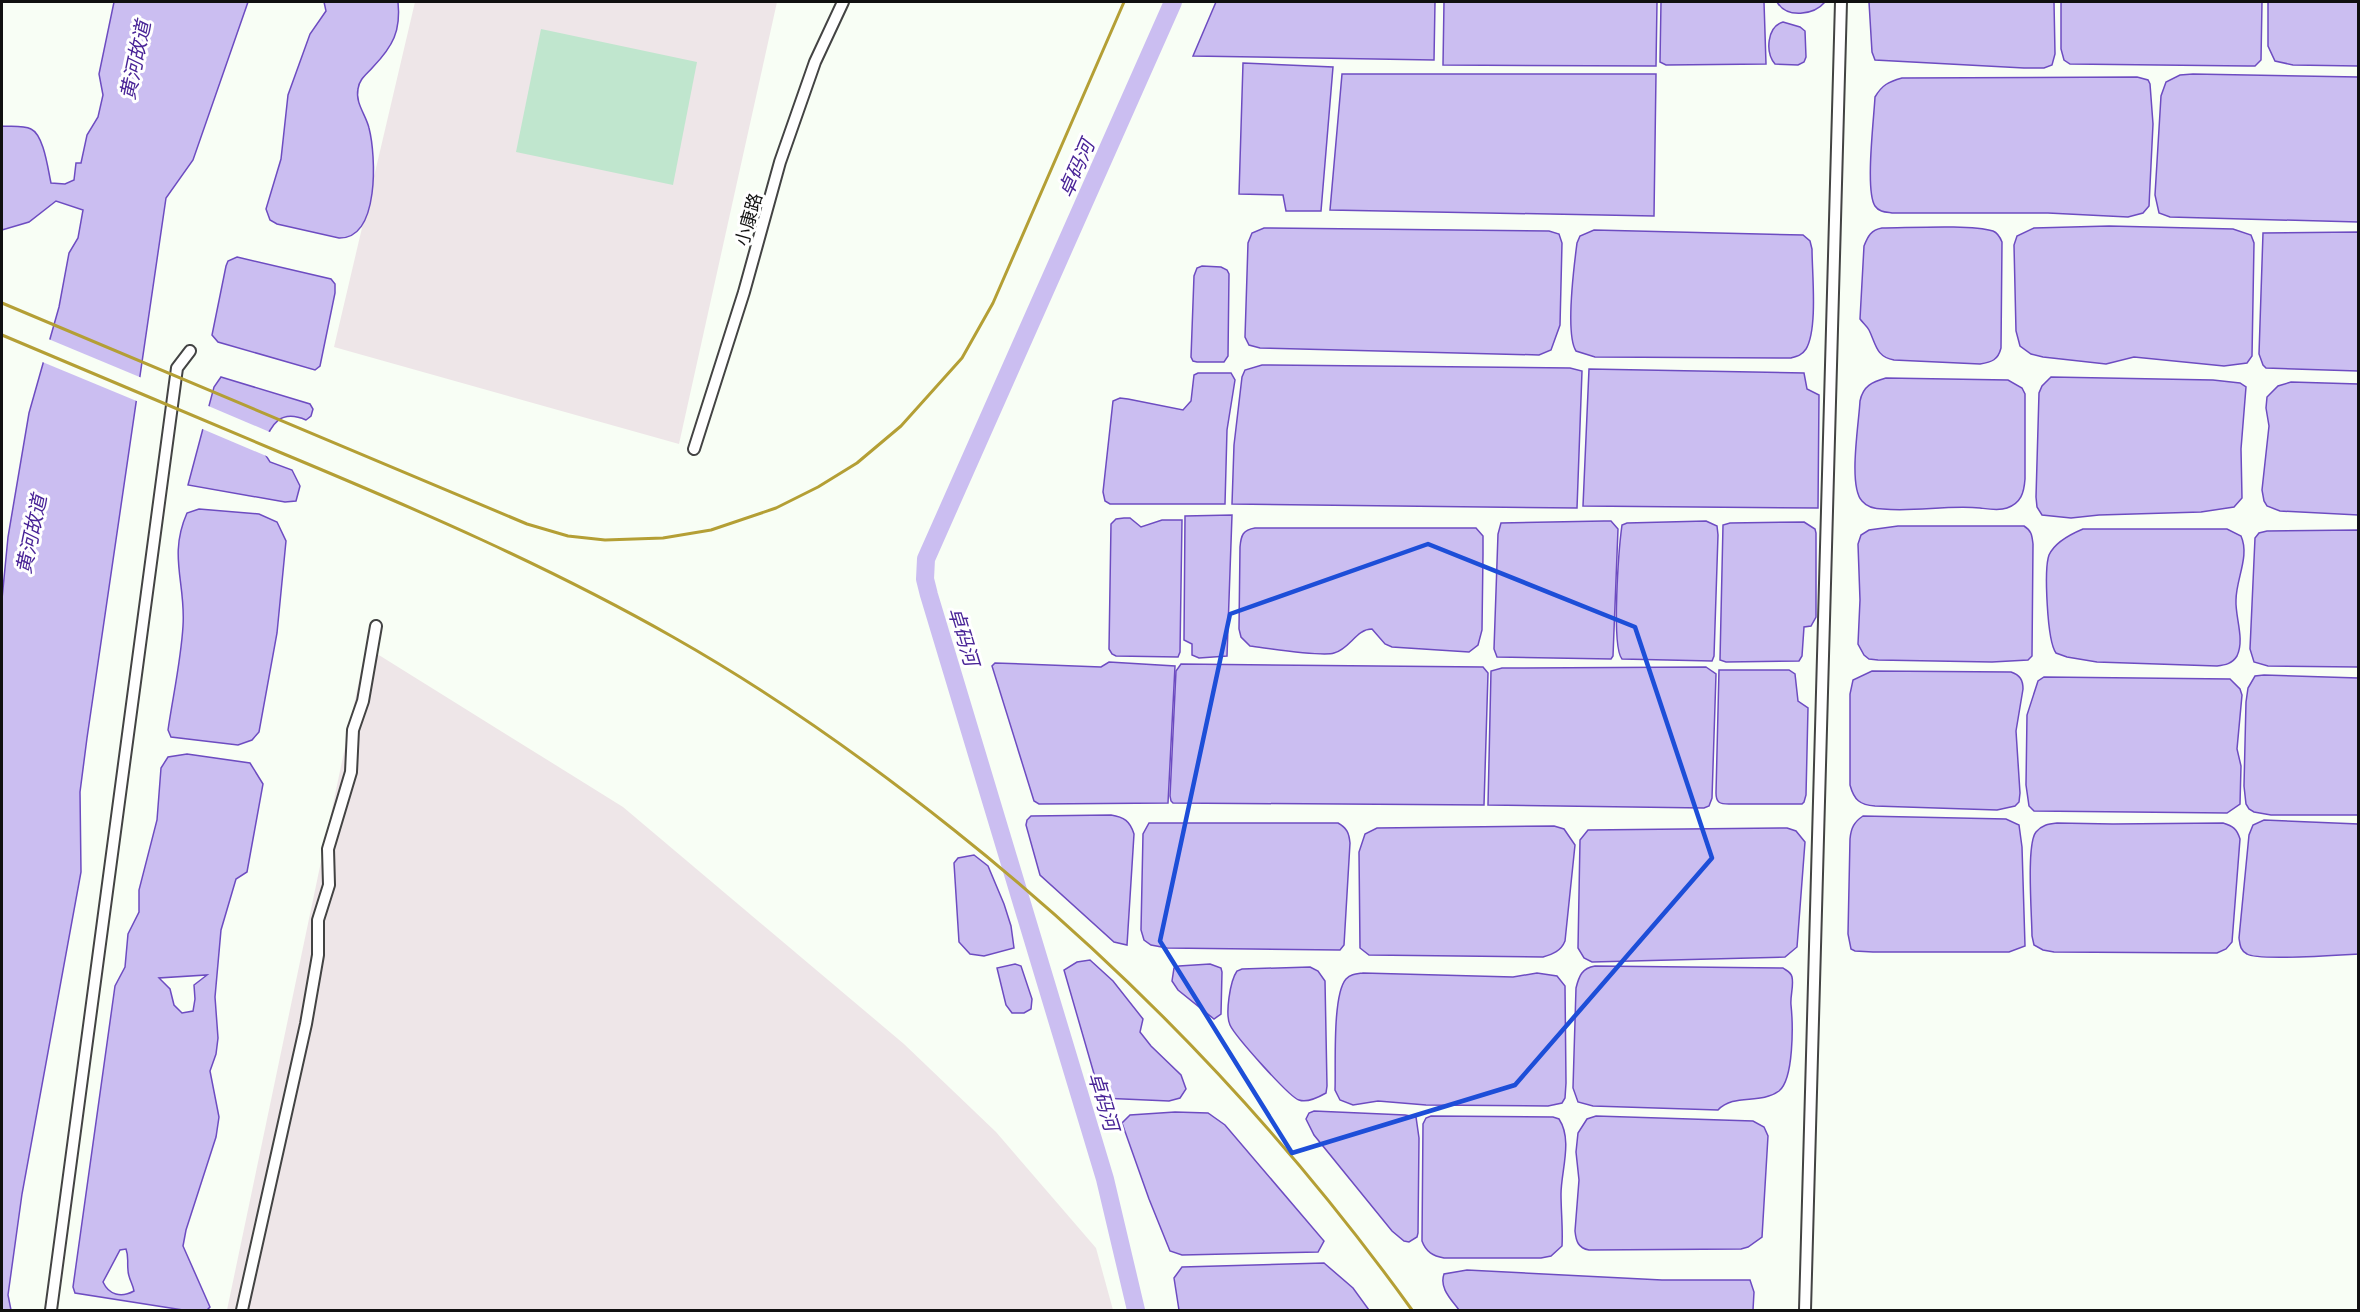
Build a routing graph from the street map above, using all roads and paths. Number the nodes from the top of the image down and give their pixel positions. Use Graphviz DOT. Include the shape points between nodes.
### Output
graph roads {
  1 [pos="843,2"];
  2 [pos="1841,2"];
  3 [pos="190,351"];
  4 [pos="694,449"];
  5 [pos="376,626"];
  6 [pos="51,1311"];
  7 [pos="242,1311"];
  8 [pos="1804,1311"];
  1 -- 4 [label="street, 小康路" via="815,62 780,162"];
  2 -- 8 [label="street"];
  3 -- 6 [label="street" via="177,368"];
  5 -- 7 [label="street" via="363,701 353,730 351,772 328,849 329,885 318,920 318,955 306,1024"];
}
